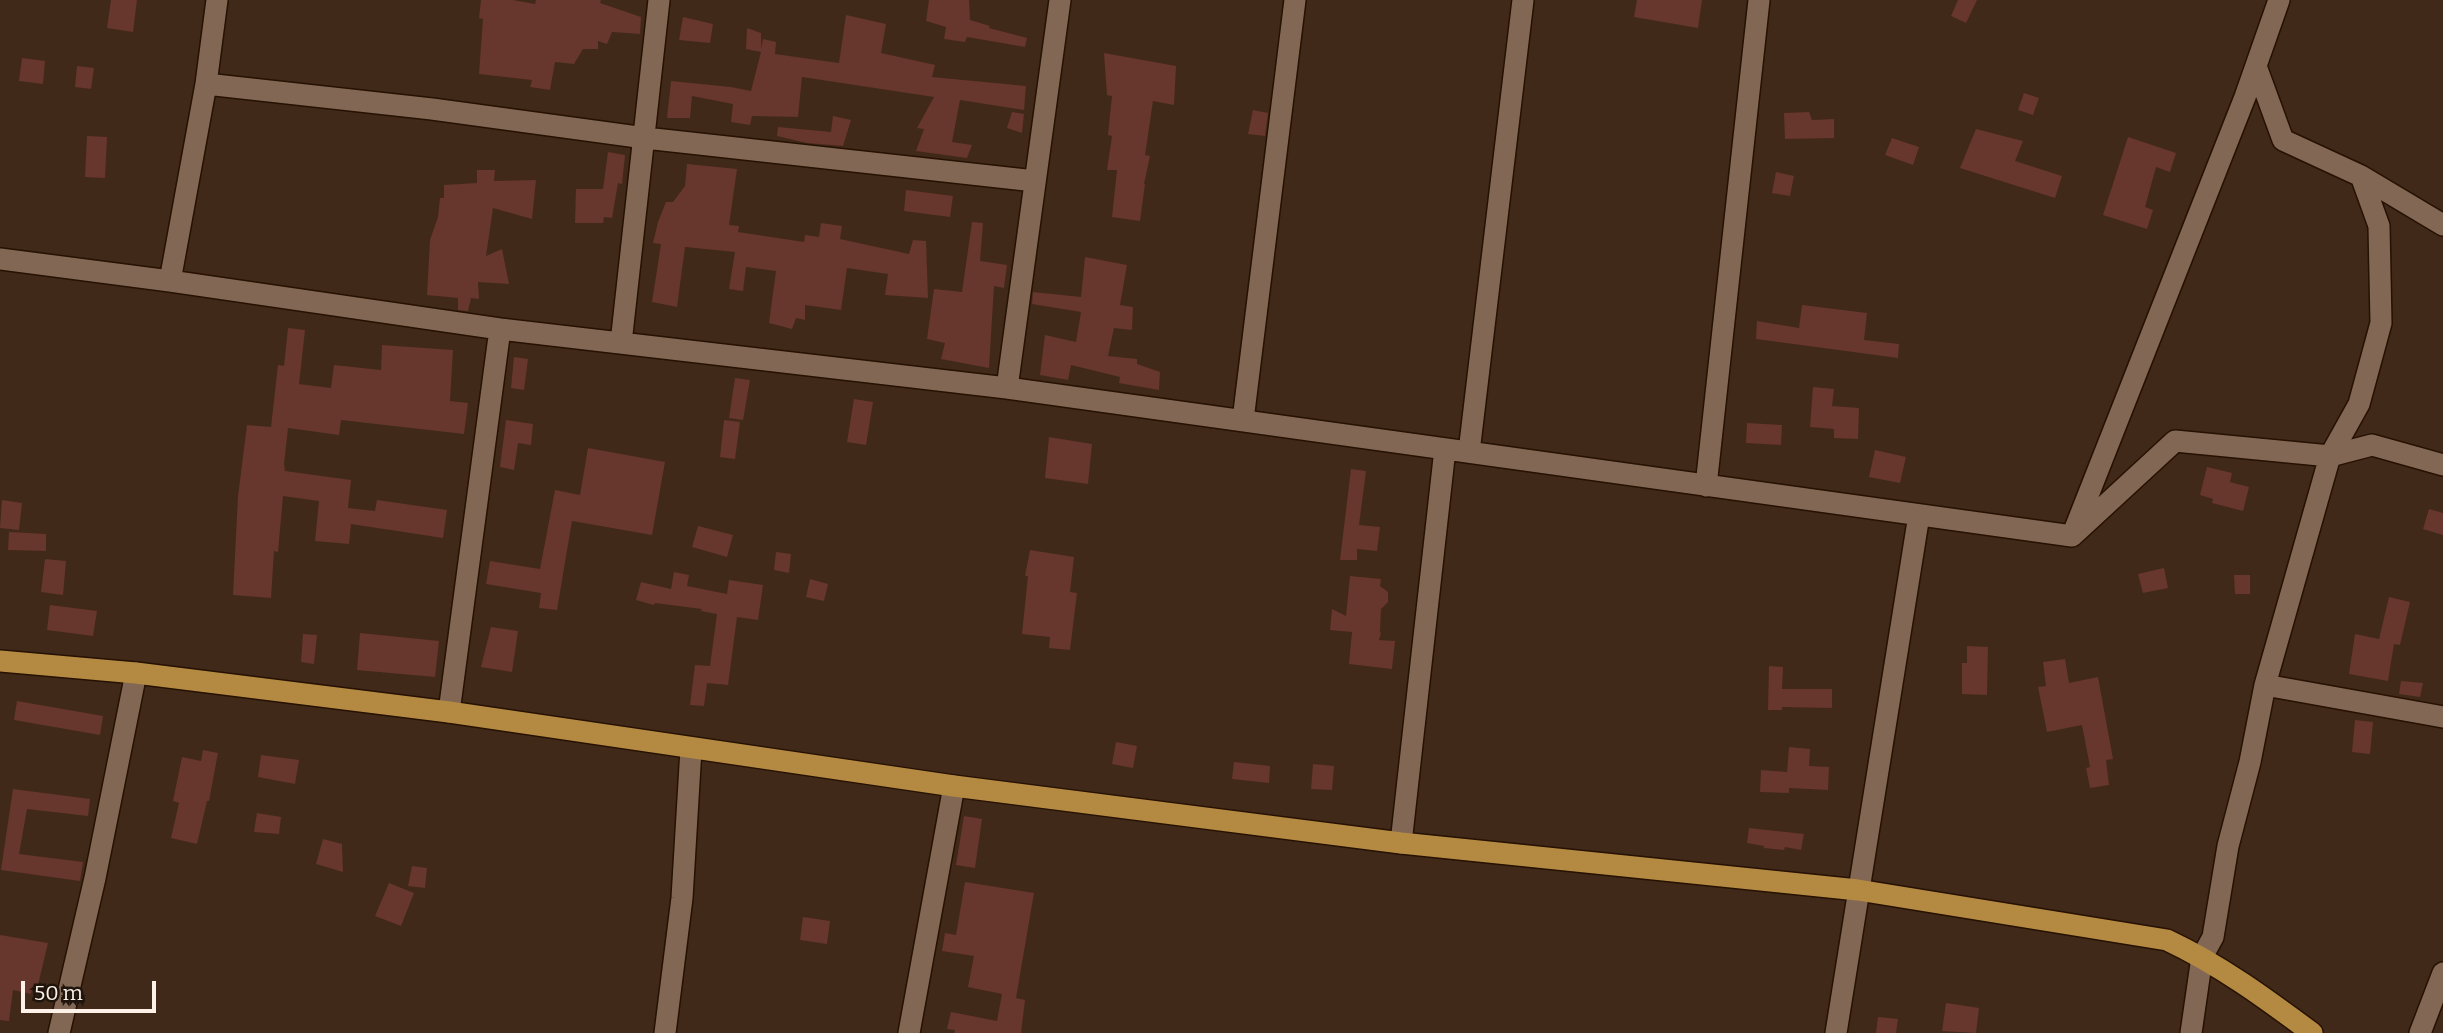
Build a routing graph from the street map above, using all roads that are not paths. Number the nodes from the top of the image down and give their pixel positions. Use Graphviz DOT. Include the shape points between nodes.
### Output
graph roads {
  1 [pos="217,0"];
  2 [pos="659,0"];
  3 [pos="1059,0"];
  4 [pos="1295,0"];
  5 [pos="1523,0"];
  6 [pos="1759,0"];
  7 [pos="2278,0"];
  8 [pos="2256,65"];
  9 [pos="206,84"];
  10 [pos="645,138"];
  11 [pos="2361,176"];
  12 [pos="1035,181"];
  13 [pos="2443,225"];
  14 [pos="0,259"];
  15 [pos="170,281"];
  16 [pos="500,329"];
  17 [pos="621,343"];
  18 [pos="1007,388"];
  19 [pos="1243,420"];
  20 [pos="1445,449"];
  21 [pos="1469,452"];
  22 [pos="2330,456"];
  23 [pos="2443,465"];
  24 [pos="1706,486"];
  25 [pos="1919,515"];
  26 [pos="2072,536"];
  27 [pos="0,661"];
  28 [pos="136,673"];
  29 [pos="2265,685"];
  30 [pos="449,712"];
  31 [pos="2443,717"];
  32 [pos="691,749"];
  33 [pos="954,786"];
  34 [pos="1401,843"];
  35 [pos="1858,890"];
  36 [pos="2202,957"];
  37 [pos="2443,973"];
  38 [pos="59,1033"];
  39 [pos="665,1033"];
  40 [pos="909,1033"];
  41 [pos="1836,1033"];
  42 [pos="2191,1033"];
  43 [pos="2312,1033"];
  44 [pos="2420,1033"];
  1 -- 9 [label="street"];
  2 -- 10 [label="street"];
  3 -- 12 [label="street"];
  4 -- 19 [label="street"];
  5 -- 21 [label="street"];
  6 -- 24 [label="street"];
  7 -- 8 [label="street"];
  8 -- 11 [label="street" via="2283,140"];
  8 -- 26 [label="street"];
  9 -- 10 [label="street"];
  9 -- 15 [label="street"];
  10 -- 12 [label="street"];
  10 -- 17 [label="street"];
  11 -- 13 [label="street"];
  11 -- 22 [label="street" via="2379,226 2381,323 2359,404"];
  12 -- 18 [label="street"];
  14 -- 15 [label="street"];
  15 -- 16 [label="street"];
  16 -- 17 [label="street"];
  16 -- 30 [label="street"];
  17 -- 18 [label="street"];
  18 -- 19 [label="street"];
  19 -- 20 [label="street"];
  20 -- 21 [label="street"];
  20 -- 34 [label="street"];
  21 -- 24 [label="street"];
  22 -- 23 [label="street" via="2372,444"];
  22 -- 26 [label="street" via="2175,441"];
  22 -- 29 [label="street"];
  24 -- 25 [label="street"];
  25 -- 26 [label="street"];
  25 -- 35 [label="street"];
  27 -- 28 [label="main road"];
  28 -- 30 [label="main road"];
  28 -- 38 [label="street"];
  29 -- 31 [label="street"];
  29 -- 36 [label="street" via="2228,846 2213,937"];
  30 -- 32 [label="main road"];
  32 -- 33 [label="main road"];
  32 -- 39 [label="street" via="682,898"];
  33 -- 34 [label="main road"];
  33 -- 40 [label="street"];
  34 -- 35 [label="main road"];
  35 -- 36 [label="main road" via="2167,940"];
  35 -- 41 [label="street"];
  36 -- 42 [label="street"];
  36 -- 43 [label="main road"];
  37 -- 44 [label="street"];
}
